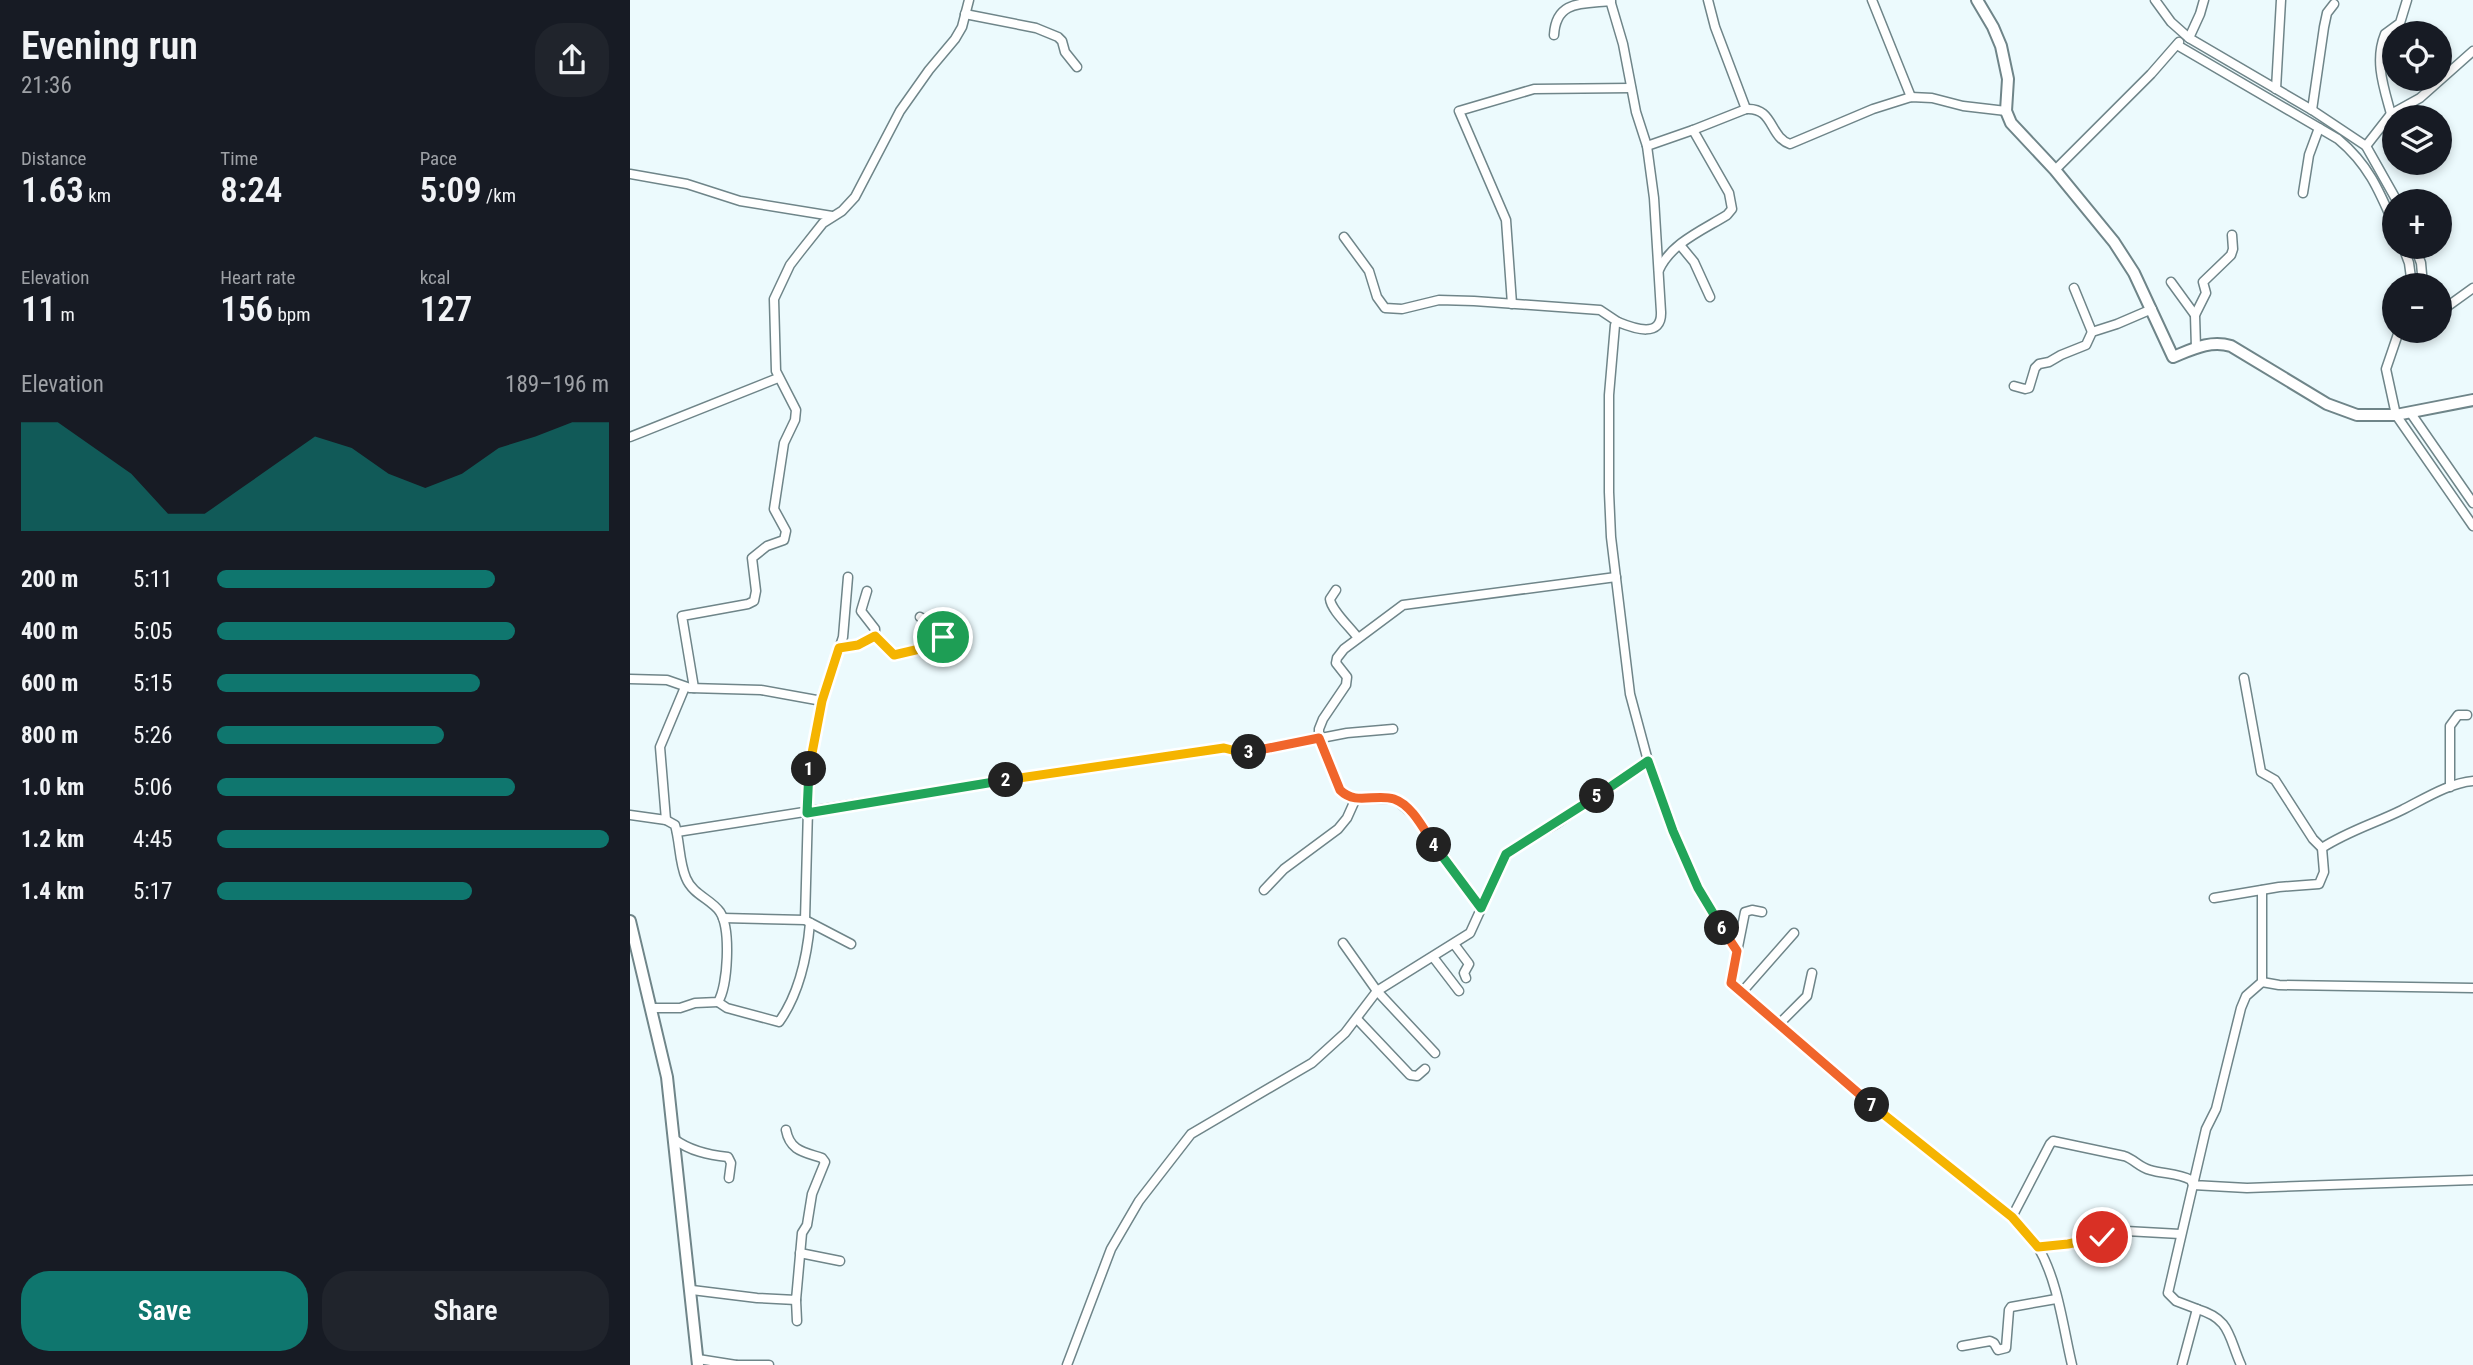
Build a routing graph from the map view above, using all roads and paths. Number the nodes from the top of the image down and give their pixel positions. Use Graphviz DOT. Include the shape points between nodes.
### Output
graph roads {
  1 [pos="969,0"];
  2 [pos="1708,0"];
  3 [pos="1872,0"];
  4 [pos="1977,0"];
  5 [pos="2155,0"];
  6 [pos="2204,0"];
  7 [pos="2282,0"];
  8 [pos="2407,0"];
  9 [pos="1611,1"];
  10 [pos="2334,4"];
  11 [pos="965,15"];
  12 [pos="1554,35"];
  13 [pos="2182,39"];
  14 [pos="2473,51"];
  15 [pos="1077,66"];
  16 [pos="1631,88"];
  17 [pos="2276,89"];
  18 [pos="1910,97"];
  19 [pos="2389,105"];
  20 [pos="2407,105"];
  21 [pos="1746,109"];
  22 [pos="2312,110"];
  23 [pos="2006,111"];
  24 [pos="2382,126"];
  25 [pos="2319,128"];
  26 [pos="1693,130"];
  27 [pos="1647,146"];
  28 [pos="2366,146"];
  29 [pos="2055,170"];
  30 [pos="630,174"];
  31 [pos="2391,189"];
  32 [pos="2303,193"];
  33 [pos="2382,201"];
  34 [pos="832,216"];
  35 [pos="2232,235"];
  36 [pos="1344,237"];
  37 [pos="1680,245"];
  38 [pos="1658,272"];
  39 [pos="2171,282"];
  40 [pos="2074,288"];
  41 [pos="2473,288"];
  42 [pos="1710,297"];
  43 [pos="2452,303"];
  44 [pos="1513,304"];
  45 [pos="2152,309"];
  46 [pos="2195,315"];
  47 [pos="1618,322"];
  48 [pos="2092,332"];
  49 [pos="2395,343"];
  50 [pos="2196,348"];
  51 [pos="778,378"];
  52 [pos="2014,386"];
  53 [pos="2473,400"];
  54 [pos="2410,412"];
  55 [pos="2396,415"];
  56 [pos="630,437"];
  57 [pos="2473,503"];
  58 [pos="2473,526"];
  59 [pos="848,577"];
  60 [pos="1616,577"];
  61 [pos="1336,590"];
  62 [pos="867,591"];
  63 [pos="920,617"];
  64 [pos="875,636"];
  65 [pos="1358,638"];
  66 [pos="839,648"];
  67 [pos="2244,678"];
  68 [pos="630,679"];
  69 [pos="689,687"];
  70 [pos="822,701"];
  71 [pos="2467,715"];
  72 [pos="1393,729"];
  73 [pos="1319,738"];
  74 [pos="1648,761"];
  75 [pos="2473,781"];
  76 [pos="2450,787"];
  77 [pos="1356,798"];
  78 [pos="807,813"];
  79 [pos="630,815"];
  80 [pos="666,820"];
  81 [pos="677,832"];
  82 [pos="2322,848"];
  83 [pos="1264,890"];
  84 [pos="2262,890"];
  85 [pos="2214,898"];
  86 [pos="1481,908"];
  87 [pos="1762,912"];
  88 [pos="723,918"];
  89 [pos="630,921"];
  90 [pos="807,922"];
  91 [pos="1794,933"];
  92 [pos="1343,943"];
  93 [pos="851,944"];
  94 [pos="1454,944"];
  95 [pos="1737,951"];
  96 [pos="1433,957"];
  97 [pos="1812,973"];
  98 [pos="1466,978"];
  99 [pos="2262,982"];
  100 [pos="2473,988"];
  101 [pos="1377,991"];
  102 [pos="1459,991"];
  103 [pos="1742,992"];
  104 [pos="718,1002"];
  105 [pos="651,1008"];
  106 [pos="1357,1019"];
  107 [pos="1779,1024"];
  108 [pos="1436,1054"];
  109 [pos="1425,1069"];
  110 [pos="786,1130"];
  111 [pos="674,1139"];
  112 [pos="729,1178"];
  113 [pos="2473,1180"];
  114 [pos="2193,1185"];
  115 [pos="2012,1217"];
  116 [pos="2180,1234"];
  117 [pos="2038,1247"];
  118 [pos="800,1253"];
  119 [pos="840,1261"];
  120 [pos="692,1290"];
  121 [pos="2056,1299"];
  122 [pos="796,1300"];
  123 [pos="2197,1309"];
  124 [pos="797,1321"];
  125 [pos="1962,1346"];
  126 [pos="698,1362"];
  127 [pos="736,1365"];
  128 [pos="769,1365"];
  129 [pos="1067,1365"];
  130 [pos="2072,1365"];
  131 [pos="2182,1365"];
  132 [pos="2241,1365"];
  1 -- 11 [label="street"];
  2 -- 21 [label="street"];
  3 -- 18 [label="street"];
  4 -- 23 [label="street" via="2001,46 2008,79"];
  5 -- 13 [label="street"];
  6 -- 13 [label="street"];
  7 -- 17 [label="street"];
  8 -- 19 [label="street" via="2400,23 2385,34 2381,47"];
  9 -- 12 [label="street" via="1566,8 1555,22"];
  9 -- 16 [label="street"];
  10 -- 22 [label="street" via="2325,20"];
  11 -- 15 [label="street" via="1058,37"];
  11 -- 34 [label="street" via="955,39 900,111 855,197"];
  13 -- 17 [label="street"];
  13 -- 25 [label="street"];
  13 -- 29 [label="street"];
  14 -- 20 [label="street"];
  16 -- 27 [label="street"];
  16 -- 44 [label="street" via="1534,89 1459,111 1506,220"];
  17 -- 22 [label="street"];
  18 -- 21 [label="street" via="1872,108 1790,144 1759,110"];
  18 -- 23 [label="street"];
  21 -- 26 [label="street"];
  22 -- 28 [label="street"];
  23 -- 29 [label="street" via="2011,123"];
  24 -- 28 [label="street"];
  25 -- 32 [label="street"];
  25 -- 33 [label="street" via="2364,164"];
  26 -- 27 [label="street"];
  26 -- 37 [label="street" via="1729,193 1732,209"];
  27 -- 38 [label="street"];
  28 -- 31 [label="street"];
  29 -- 45 [label="street" via="2114,242"];
  30 -- 34 [label="street" via="687,184 740,201"];
  34 -- 51 [label="street" via="790,265 774,299"];
  35 -- 46 [label="street" via="2231,255 2205,278 2206,293"];
  36 -- 44 [label="street" via="1370,271 1385,308 1438,300"];
  37 -- 38 [label="street" via="1668,254"];
  37 -- 42 [label="street" via="1694,262"];
  38 -- 47 [label="street" via="1658,327 1644,330"];
  39 -- 46 [label="street"];
  40 -- 48 [label="street"];
  41 -- 43 [label="street"];
  44 -- 47 [label="street" via="1600,310"];
  45 -- 48 [label="street"];
  45 -- 50 [label="street" via="2173,356"];
  46 -- 50 [label="street"];
  47 -- 60 [label="street" via="1612,336 1609,395 1609,492"];
  48 -- 52 [label="street" via="2085,345 2039,364 2029,387"];
  49 -- 55 [label="street" via="2386,369"];
  50 -- 55 [label="street" via="2231,345 2339,410"];
  51 -- 56 [label="street"];
  51 -- 69 [label="street" via="796,410 784,443 774,509 786,531 784,540 752,558 754,601 682,616"];
  53 -- 54 [label="street"];
  54 -- 55 [label="street"];
  54 -- 57 [label="street"];
  55 -- 58 [label="street"];
  59 -- 66 [label="street"];
  60 -- 65 [label="street" via="1411,603"];
  60 -- 74 [label="street" via="1630,694"];
  61 -- 65 [label="street" via="1331,605"];
  62 -- 64 [label="street" via="861,611"];
  63 -- 64 [label="street" via="941,632 941,644 894,655"];
  64 -- 66 [label="street"];
  65 -- 73 [label="street" via="1337,657 1346,685 1323,719"];
  66 -- 70 [label="street"];
  67 -- 82 [label="street" via="2261,772 2274,780"];
  68 -- 69 [label="street" via="667,680"];
  69 -- 70 [label="street" via="761,690"];
  69 -- 80 [label="street" via="660,747"];
  70 -- 78 [label="street" via="809,762"];
  71 -- 76 [label="street" via="2458,715 2450,726"];
  72 -- 73 [label="street"];
  73 -- 77 [label="street" via="1340,790"];
  73 -- 78 [label="street" via="1243,752 1224,748 1097,766"];
  74 -- 86 [label="street" via="1506,854"];
  74 -- 95 [label="street" via="1698,888"];
  75 -- 76 [label="street"];
  76 -- 82 [label="street"];
  77 -- 83 [label="street" via="1338,829"];
  77 -- 86 [label="street" via="1402,803"];
  78 -- 81 [label="street"];
  78 -- 90 [label="street"];
  79 -- 80 [label="street"];
  80 -- 81 [label="street" via="676,825"];
  81 -- 88 [label="street" via="686,878"];
  82 -- 84 [label="street" via="2324,872 2319,884"];
  84 -- 85 [label="street"];
  84 -- 99 [label="street"];
  86 -- 94 [label="street" via="1475,927"];
  87 -- 95 [label="street" via="1745,912"];
  88 -- 90 [label="street"];
  88 -- 104 [label="street" via="725,985"];
  89 -- 105 [label="street"];
  90 -- 93 [label="street"];
  90 -- 104 [label="street" via="803,970 779,1022"];
  91 -- 103 [label="street"];
  92 -- 101 [label="street"];
  94 -- 96 [label="street"];
  94 -- 98 [label="street" via="1469,964"];
  95 -- 103 [label="street" via="1731,981"];
  96 -- 101 [label="street"];
  96 -- 102 [label="street"];
  97 -- 107 [label="street" via="1807,996"];
  99 -- 100 [label="street"];
  99 -- 114 [label="street" via="2246,996 2241,1008"];
  101 -- 106 [label="street"];
  101 -- 108 [label="street"];
  103 -- 107 [label="street"];
  104 -- 105 [label="street"];
  105 -- 111 [label="street" via="667,1077"];
  106 -- 109 [label="street" via="1410,1075 1417,1076"];
  106 -- 129 [label="street" via="1312,1063 1191,1133 1139,1201 1111,1249"];
  107 -- 115 [label="street"];
  110 -- 118 [label="street" via="795,1149 825,1162"];
  111 -- 112 [label="street" via="684,1147 728,1157"];
  111 -- 120 [label="street"];
  113 -- 114 [label="street" via="2247,1188"];
  114 -- 115 [label="street" via="2188,1178 2147,1170 2132,1158 2053,1141"];
  114 -- 116 [label="street"];
  115 -- 117 [label="street"];
  116 -- 117 [label="street" via="2126,1231"];
  116 -- 123 [label="street" via="2168,1293"];
  117 -- 121 [label="street"];
  118 -- 119 [label="street"];
  118 -- 122 [label="street"];
  120 -- 122 [label="street"];
  120 -- 126 [label="street"];
  121 -- 125 [label="street" via="2011,1307 2006,1348 1998,1350 1990,1341"];
  121 -- 130 [label="street"];
  122 -- 124 [label="street"];
  123 -- 131 [label="street"];
  123 -- 132 [label="street" via="2220,1318"];
  126 -- 127 [label="street"];
  127 -- 128 [label="street"];
}
